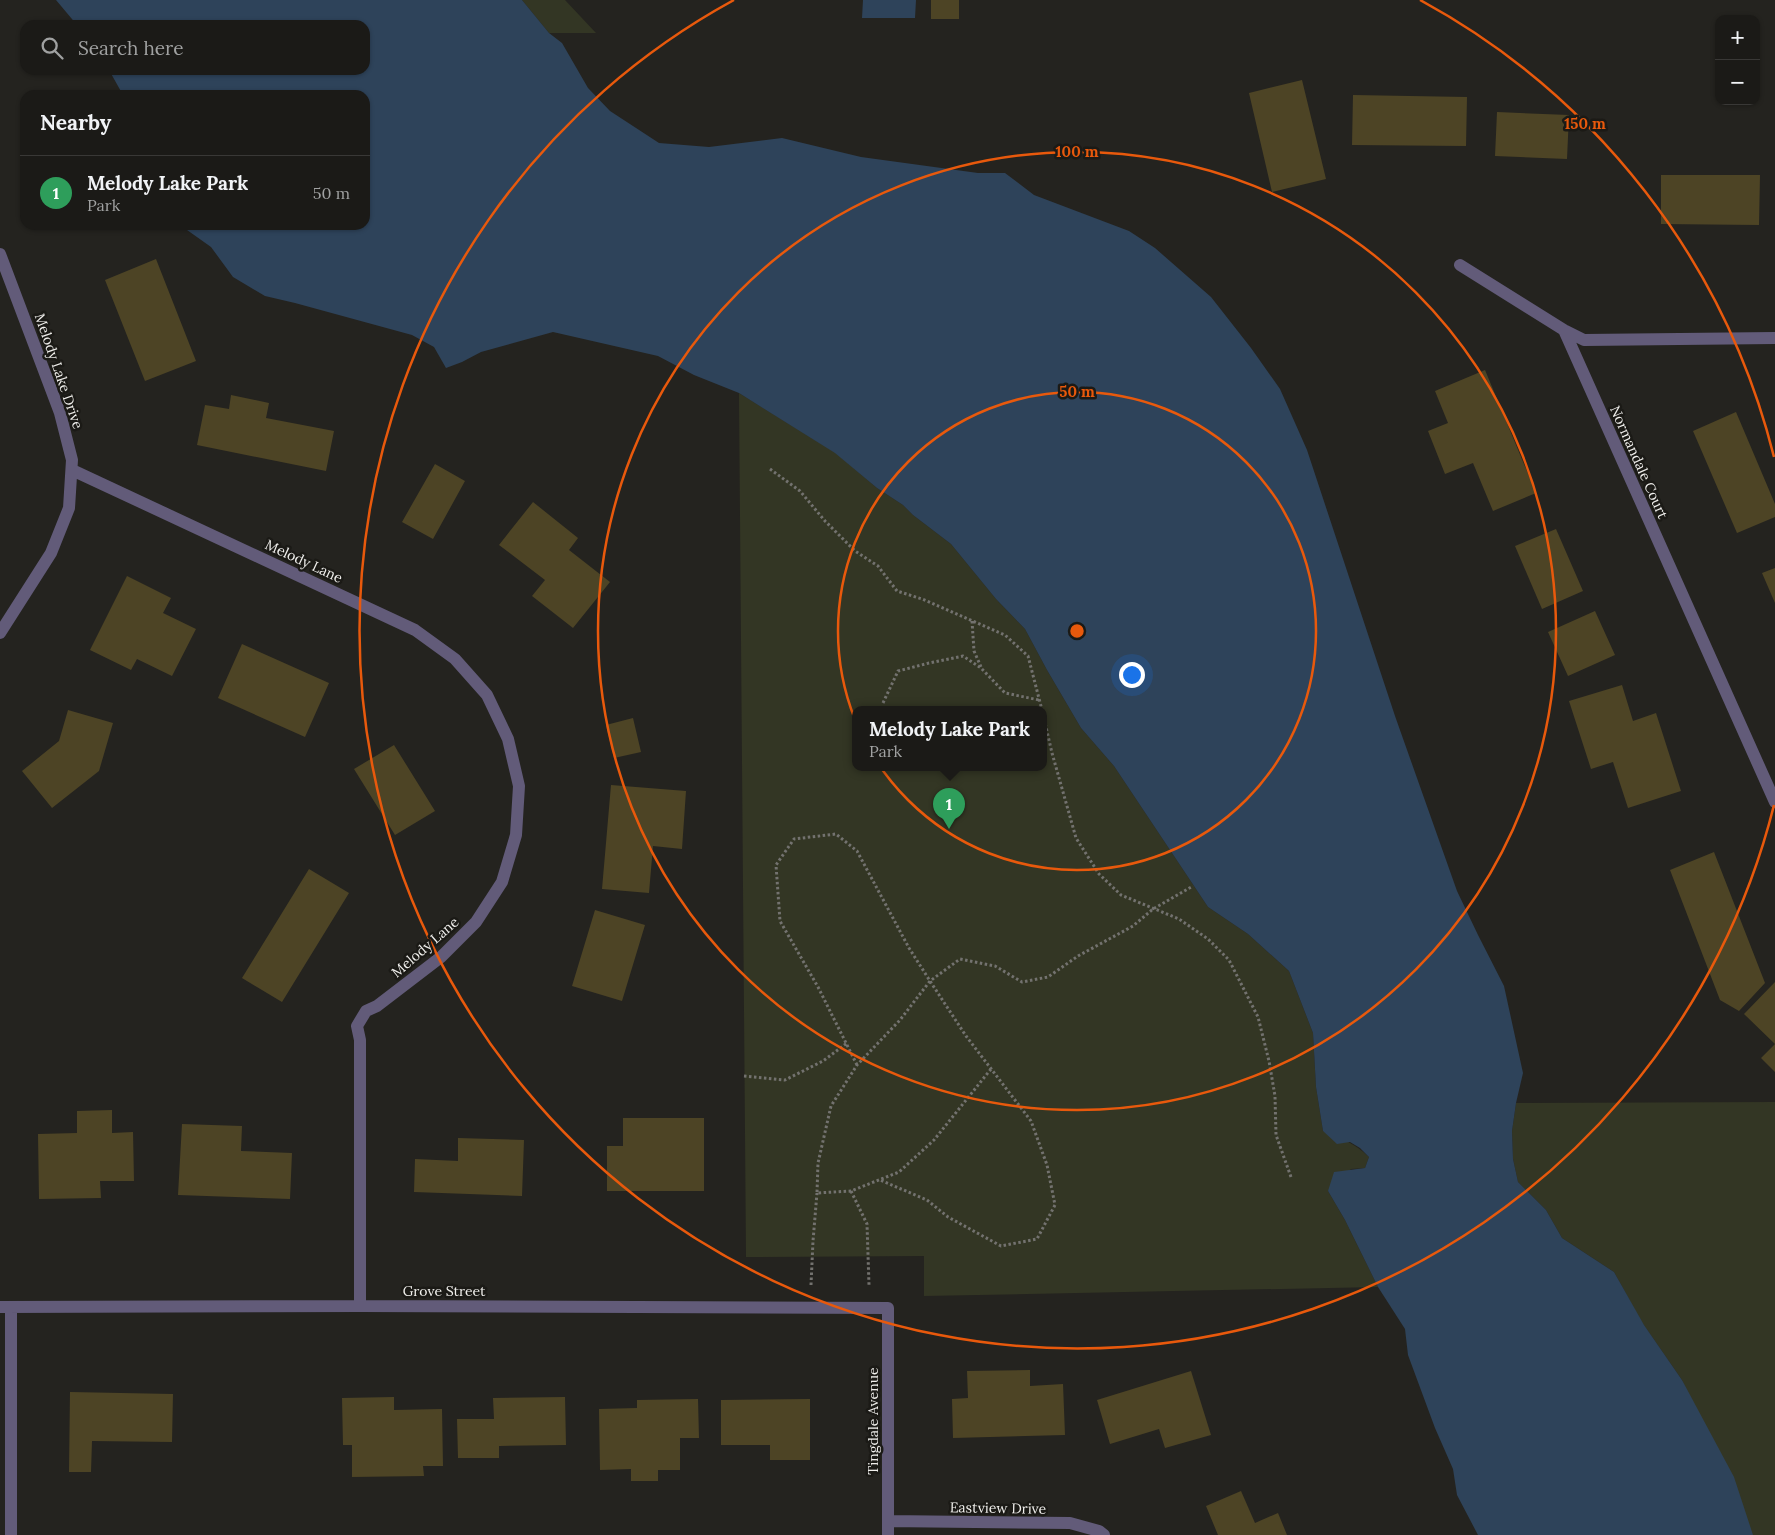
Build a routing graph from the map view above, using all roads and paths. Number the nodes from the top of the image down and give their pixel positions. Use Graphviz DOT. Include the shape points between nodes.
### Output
graph roads {
  1 [pos="0,254"];
  2 [pos="1460,265"];
  3 [pos="1564,330"];
  4 [pos="1775,338"];
  5 [pos="770,469"];
  6 [pos="72,470"];
  7 [pos="972,621"];
  8 [pos="0,633"];
  9 [pos="981,668"];
  10 [pos="1039,700"];
  11 [pos="883,703"];
  12 [pos="1040,706"];
  13 [pos="1047,732"];
  14 [pos="1775,802"];
  15 [pos="1193,886"];
  16 [pos="1153,909"];
  17 [pos="930,981"];
  18 [pos="847,1043"];
  19 [pos="858,1065"];
  20 [pos="991,1069"];
  21 [pos="744,1076"];
  22 [pos="1291,1177"];
  23 [pos="880,1180"];
  24 [pos="851,1191"];
  25 [pos="817,1193"];
  26 [pos="360,1306"];
  27 [pos="5,1307"];
  28 [pos="810,1307"];
  29 [pos="870,1308"];
  30 [pos="888,1308"];
  31 [pos="888,1521"];
  32 [pos="11,1535"];
  33 [pos="888,1535"];
  34 [pos="1104,1535"];
  1 -- 6 [label="street, Melody Lake Drive" via="60,413"];
  2 -- 3 [label="street"];
  3 -- 4 [label="street" via="1584,340"];
  3 -- 14 [label="street, Normandale Court"];
  5 -- 7 [label="path" via="800,491 824,521 878,566 897,592"];
  6 -- 8 [label="street, Melody Lake Drive" via="69,508 51,553"];
  6 -- 26 [label="street, Melody Lane" via="415,630 455,658 487,695 508,740 519,786 516,835 502,882 476,922 441,957 378,1006 366,1011 357,1026 360,1040"];
  7 -- 9 [label="path" via="974,651"];
  7 -- 10 [label="path" via="1005,635 1028,656"];
  9 -- 10 [label="path" via="1005,693"];
  9 -- 11 [label="path" via="963,656 898,671"];
  10 -- 12 [label="path"];
  13 -- 16 [label="path" via="1076,838 1099,874 1121,895"];
  15 -- 16 [label="path"];
  16 -- 17 [label="path" via="1133,926 1078,956 1048,977 1022,982 995,966 960,959"];
  16 -- 22 [label="path" via="1179,919 1208,939 1229,960 1258,1017 1276,1096 1276,1135"];
  17 -- 18 [label="path" via="857,851 836,834 794,839 776,865 780,922"];
  17 -- 19 [label="path" via="900,1020"];
  17 -- 20 [label="path"];
  18 -- 19 [label="path"];
  18 -- 21 [label="path" via="823,1061 785,1080"];
  19 -- 25 [label="path" via="831,1106 818,1163"];
  20 -- 23 [label="path" via="934,1140 899,1172"];
  20 -- 23 [label="path" via="1032,1121 1047,1165 1054,1205 1037,1239 1001,1246 948,1217 927,1200"];
  23 -- 24 [label="path"];
  24 -- 25 [label="path"];
  24 -- 29 [label="path" via="866,1224"];
  25 -- 28 [label="path"];
  26 -- 27 [label="street, Grove Street"];
  26 -- 28 [label="street, Grove Street"];
  27 -- 32 [label="street"];
  28 -- 29 [label="street, Grove Street"];
  29 -- 30 [label="street, Grove Street"];
  30 -- 31 [label="street, Tingdale Avenue"];
  31 -- 33 [label="street, Tingdale Avenue"];
  31 -- 34 [label="street, Eastview Drive" via="1070,1523"];
}
